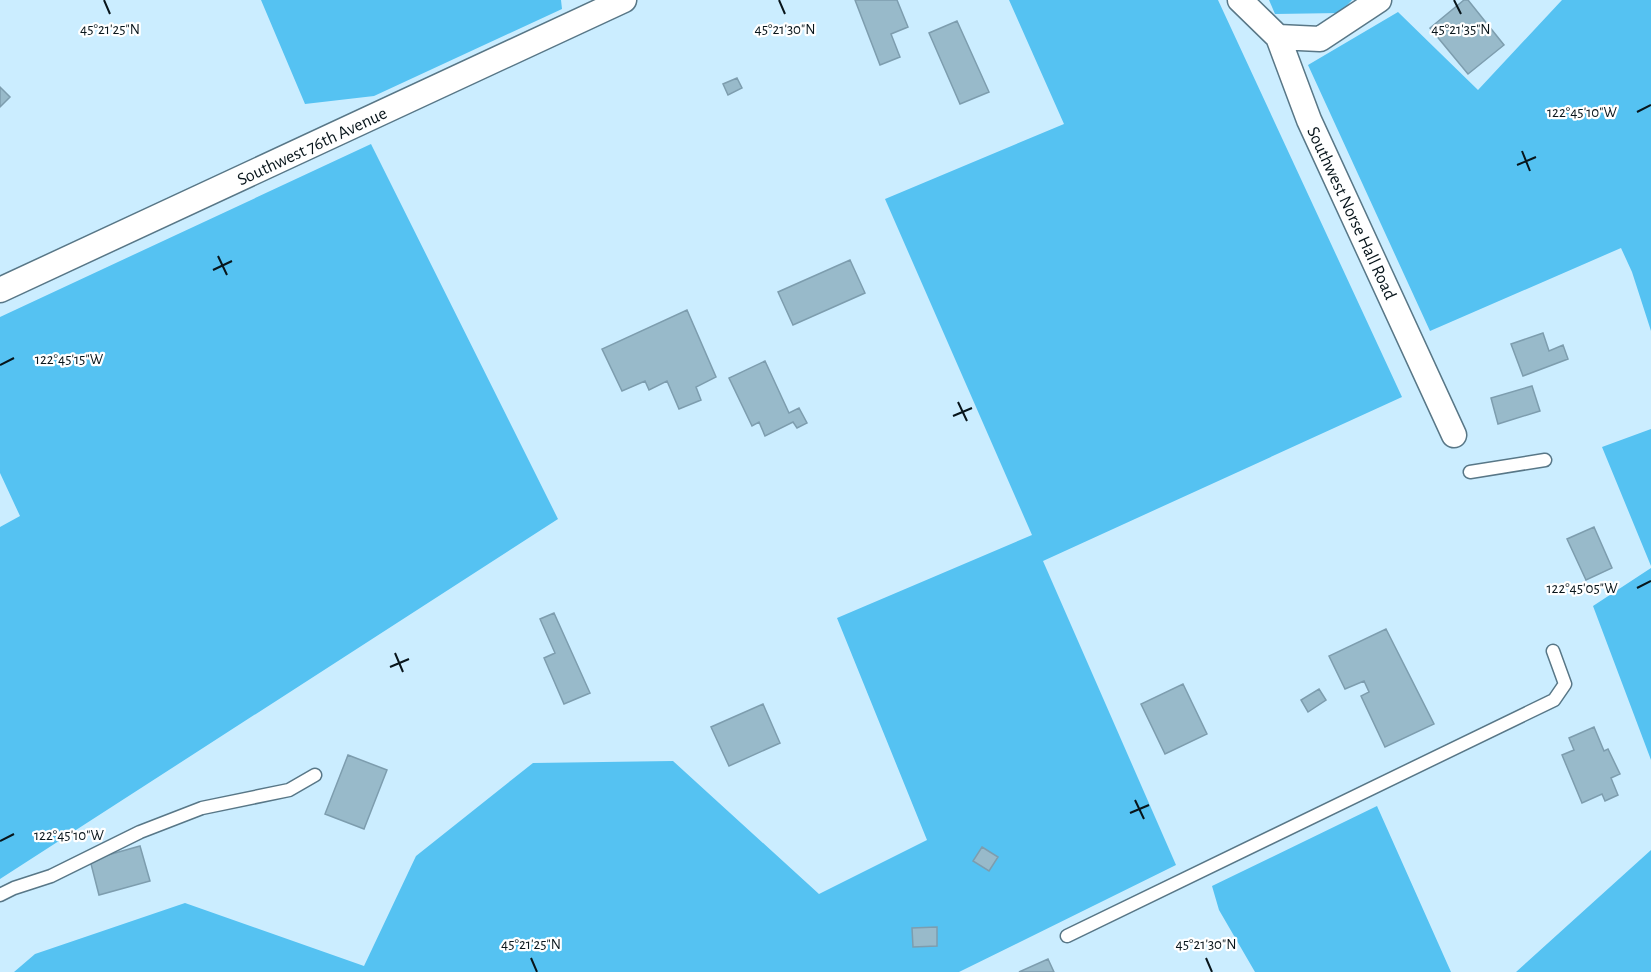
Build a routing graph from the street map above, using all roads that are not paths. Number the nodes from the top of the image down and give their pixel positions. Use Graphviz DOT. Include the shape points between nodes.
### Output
graph roads {
  1 [pos="624,0"];
  2 [pos="1240,0"];
  3 [pos="1379,0"];
  4 [pos="1278,37"];
  5 [pos="0,290"];
  6 [pos="1454,435"];
  7 [pos="1545,460"];
  8 [pos="1470,472"];
  9 [pos="1553,651"];
  10 [pos="315,775"];
  11 [pos="0,895"];
  12 [pos="1067,936"];
  1 -- 5 [label="street, Southwest 76th Avenue"];
  2 -- 4 [label="street, Southwest Norse Hall Road"];
  3 -- 4 [label="street" via="1320,39"];
  4 -- 6 [label="street, Southwest Norse Hall Road" via="1309,120"];
  7 -- 8 [label="lane"];
  9 -- 12 [label="lane" via="1566,684 1554,700"];
  10 -- 11 [label="lane" via="289,790 202,808"];
}
